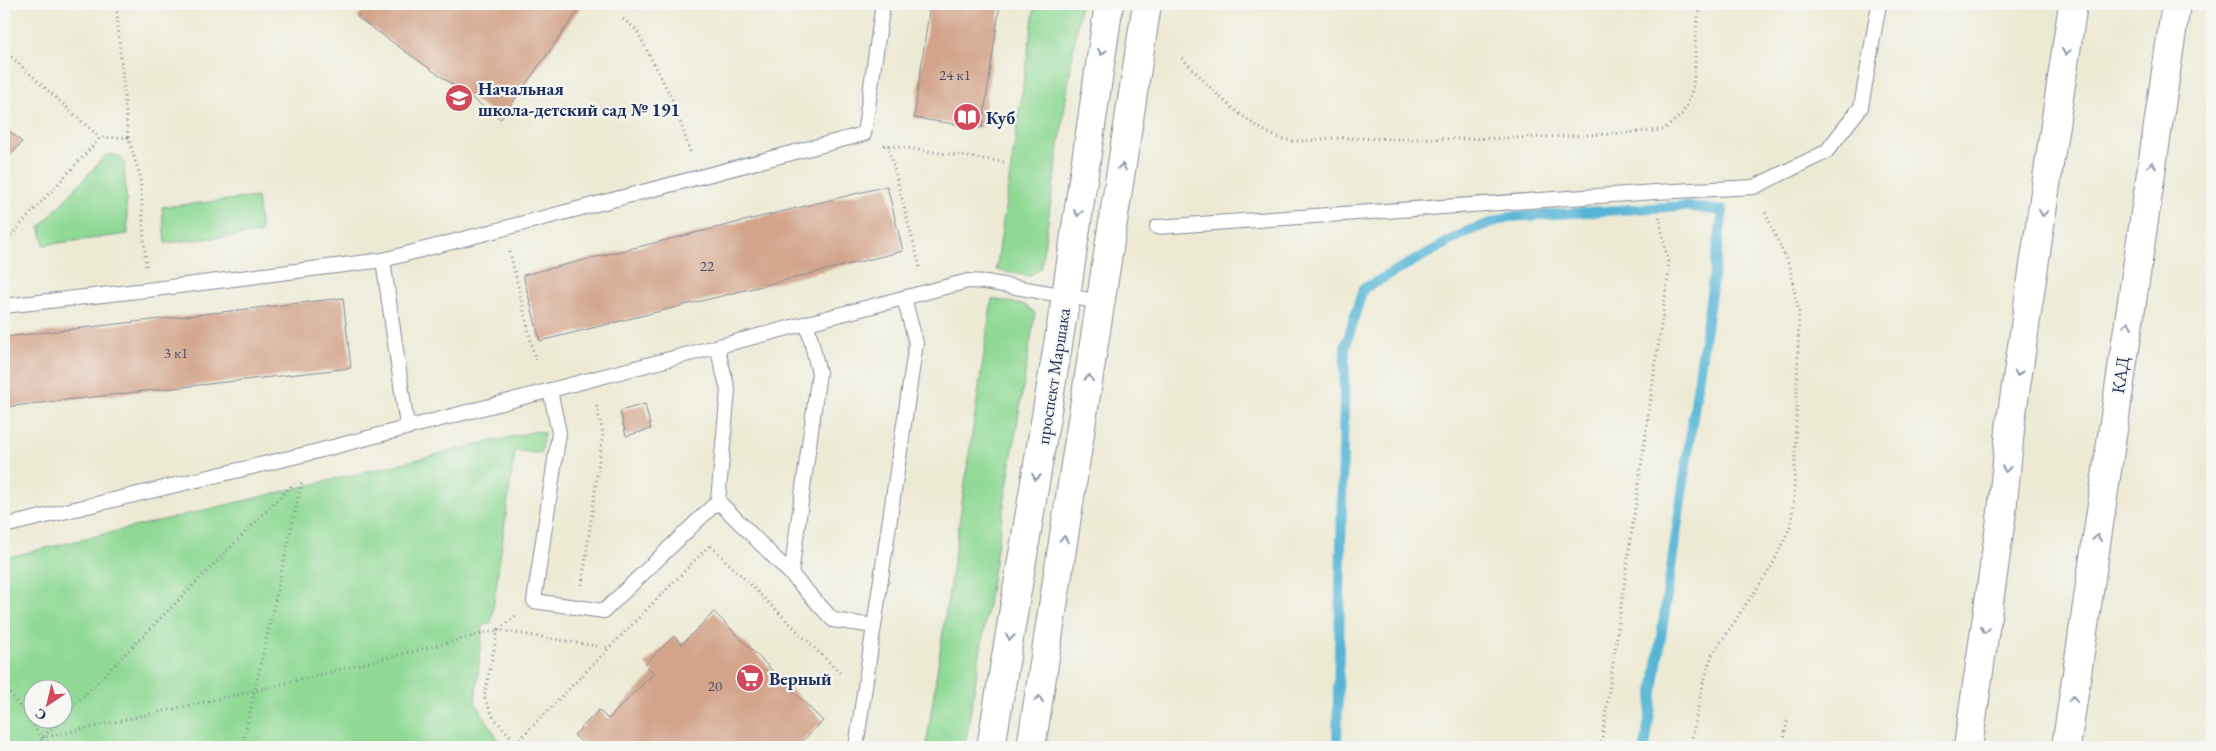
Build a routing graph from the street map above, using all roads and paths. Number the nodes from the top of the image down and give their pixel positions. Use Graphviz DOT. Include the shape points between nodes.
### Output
graph roads {
  1 [pos="116,4"];
  2 [pos="883,4"];
  3 [pos="1109,4"];
  4 [pos="1147,4"];
  5 [pos="1702,4"];
  6 [pos="1878,4"];
  7 [pos="2074,4"];
  8 [pos="2176,4"];
  9 [pos="623,19"];
  10 [pos="4,50"];
  11 [pos="1182,58"];
  12 [pos="864,134"];
  13 [pos="128,137"];
  14 [pos="100,138"];
  15 [pos="888,145"];
  16 [pos="1004,162"];
  17 [pos="698,176"];
  18 [pos="1754,187"];
  19 [pos="1655,192"];
  20 [pos="505,227"];
  21 [pos="1157,227"];
  22 [pos="4,243"];
  23 [pos="383,260"];
  24 [pos="920,268"];
  25 [pos="148,290"];
  26 [pos="1066,296"];
  27 [pos="904,298"];
  28 [pos="1101,302"];
  29 [pos="4,306"];
  30 [pos="808,324"];
  31 [pos="717,347"];
  32 [pos="536,362"];
  33 [pos="590,380"];
  34 [pos="550,390"];
  35 [pos="407,426"];
  36 [pos="718,501"];
  37 [pos="4,526"];
  38 [pos="711,546"];
  39 [pos="791,574"];
  40 [pos="534,601"];
  41 [pos="578,608"];
  42 [pos="874,626"];
  43 [pos="498,630"];
  44 [pos="610,648"];
  45 [pos="4,685"];
  46 [pos="254,691"];
  47 [pos="864,697"];
  48 [pos="72,708"];
  49 [pos="1787,721"];
  50 [pos="52,728"];
  51 [pos="42,738"];
  52 [pos="516,743"];
  53 [pos="33,747"];
  54 [pos="49,747"];
  55 [pos="242,747"];
  56 [pos="520,747"];
  57 [pos="856,747"];
  58 [pos="991,747"];
  59 [pos="1031,747"];
  60 [pos="1601,747"];
  61 [pos="1690,747"];
  62 [pos="1783,747"];
  63 [pos="1968,747"];
  64 [pos="2066,747"];
  1 -- 13 [label="path"];
  2 -- 12 [label="lane"];
  3 -- 26 [label="main road, проспект Маршака, one-way"];
  28 -- 4 [label="main road, проспект Маршака, one-way"];
  5 -- 11 [label="path" via="1697,16 1693,91 1682,114 1663,130 1394,140 1338,138 1302,142 1278,137 1236,112"];
  6 -- 18 [label="lane" via="1861,107 1826,152"];
  7 -- 63 [label="main road, one-way" via="2010,420 2002,512"];
  64 -- 8 [label="main road, КАД, one-way"];
  9 -- 17 [label="path" via="636,29 674,103"];
  10 -- 14 [label="path"];
  12 -- 15 [label="path"];
  12 -- 17 [label="lane"];
  13 -- 14 [label="path"];
  13 -- 25 [label="path" via="140,176"];
  14 -- 22 [label="path"];
  15 -- 16 [label="path"];
  15 -- 24 [label="path"];
  17 -- 20 [label="lane"];
  18 -- 19 [label="lane"];
  18 -- 61 [label="path" via="1790,268 1798,313 1791,525 1772,566 1712,655"];
  19 -- 21 [label="lane"];
  19 -- 60 [label="path" via="1669,270"];
  20 -- 23 [label="lane"];
  20 -- 32 [label="path"];
  23 -- 25 [label="lane"];
  23 -- 35 [label="lane"];
  25 -- 29 [label="lane"];
  26 -- 27 [label="lane" via="968,280"];
  26 -- 28 [label="lane"];
  26 -- 58 [label="main road, проспект Маршака, one-way"];
  27 -- 30 [label="lane"];
  27 -- 42 [label="lane" via="916,343"];
  59 -- 28 [label="main road, проспект Маршака, one-way"];
  30 -- 31 [label="lane"];
  30 -- 39 [label="lane" via="819,373"];
  31 -- 33 [label="lane"];
  31 -- 36 [label="lane" via="728,390"];
  33 -- 34 [label="lane"];
  33 -- 41 [label="path" via="603,433"];
  34 -- 35 [label="lane"];
  34 -- 40 [label="lane" via="559,433"];
  35 -- 37 [label="lane" via="310,453"];
  36 -- 38 [label="path"];
  36 -- 39 [label="lane"];
  36 -- 41 [label="lane" via="604,611"];
  38 -- 44 [label="path"];
  38 -- 47 [label="path"];
  39 -- 42 [label="lane" via="833,620"];
  40 -- 41 [label="lane"];
  40 -- 43 [label="path"];
  42 -- 47 [label="lane"];
  43 -- 44 [label="path"];
  43 -- 46 [label="path"];
  43 -- 52 [label="path" via="484,697 494,718"];
  44 -- 52 [label="path"];
  45 -- 51 [label="path"];
  46 -- 48 [label="path" via="303,474"];
  46 -- 51 [label="path"];
  46 -- 55 [label="path"];
  47 -- 57 [label="lane"];
  49 -- 62 [label="path"];
  50 -- 51 [label="path"];
  51 -- 53 [label="path"];
  51 -- 54 [label="path"];
  52 -- 56 [label="path"];
}
